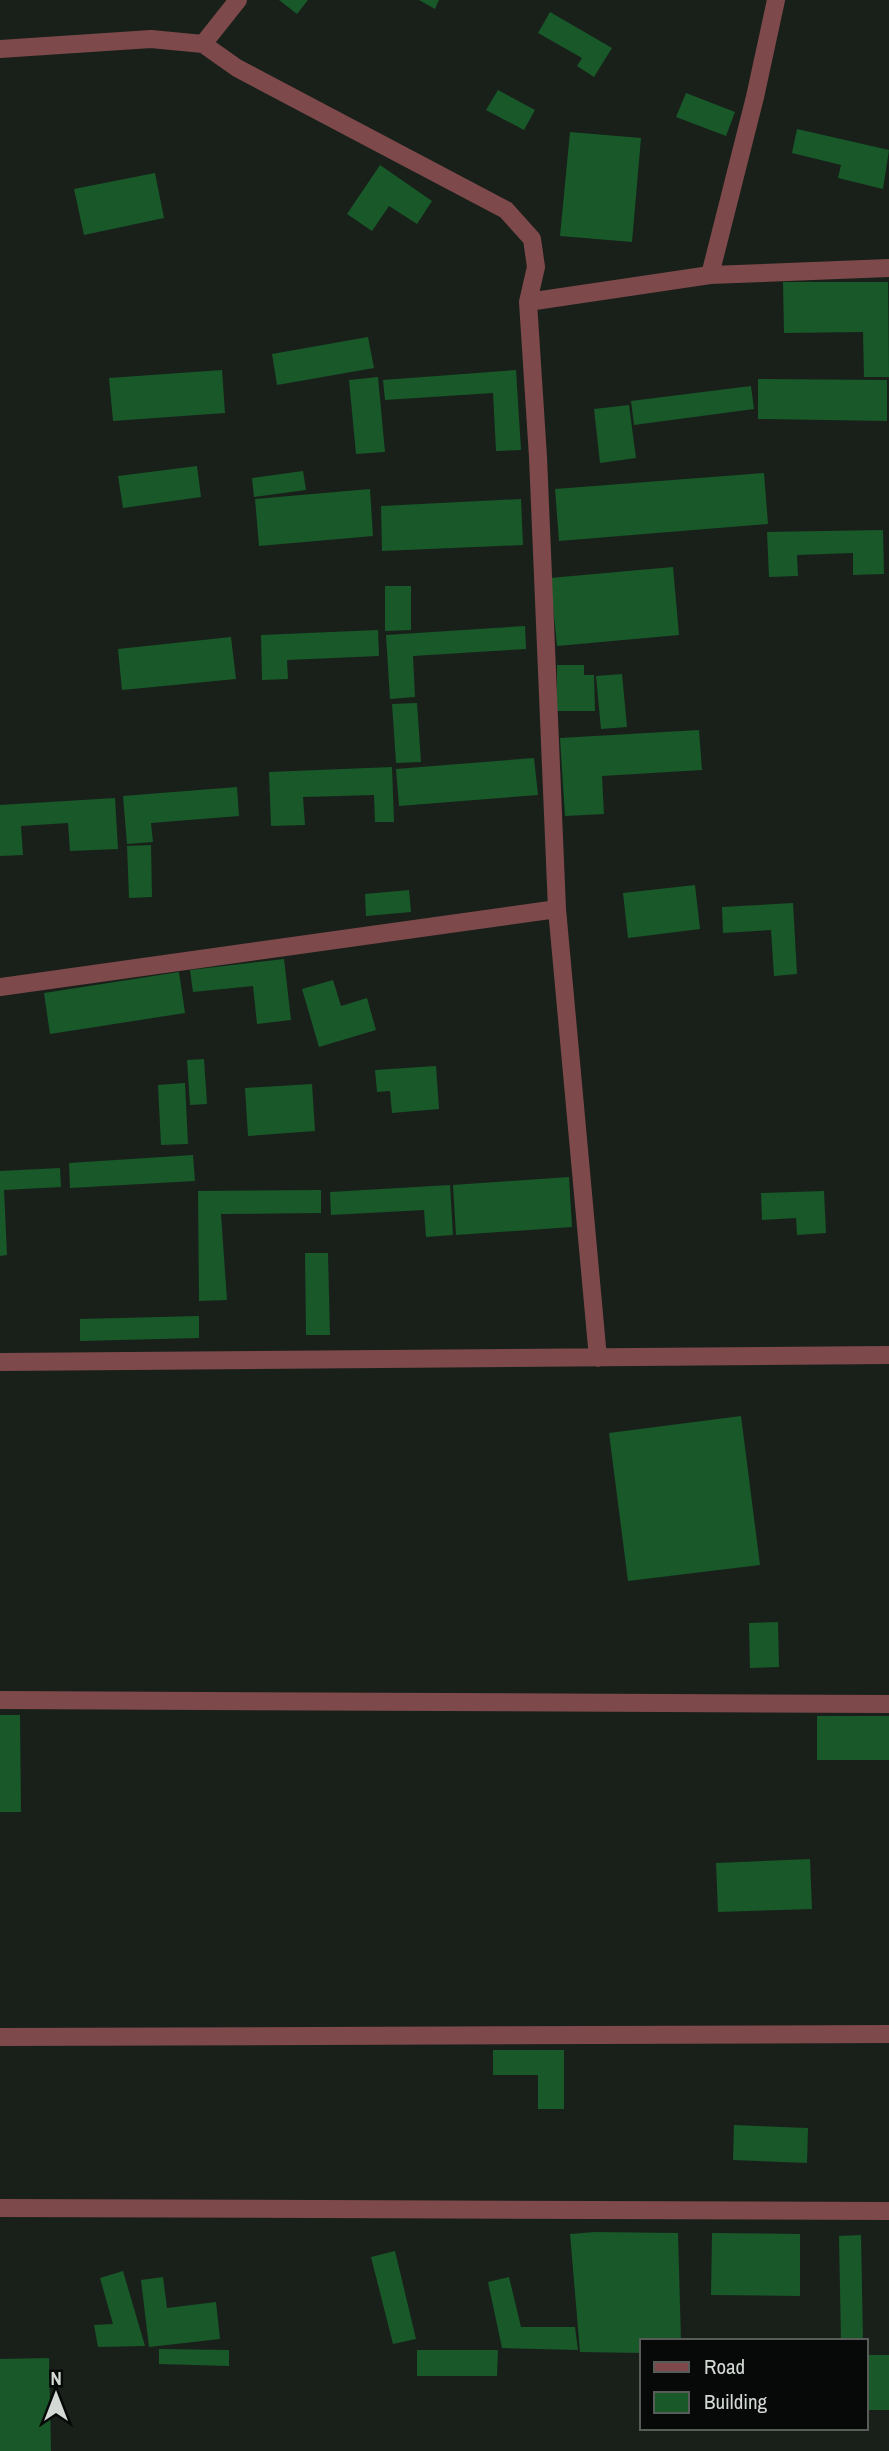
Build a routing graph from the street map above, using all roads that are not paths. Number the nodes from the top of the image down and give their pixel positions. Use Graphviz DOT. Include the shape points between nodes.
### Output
graph roads {
  1 [pos="238,0"];
  2 [pos="776,0"];
  3 [pos="203,44"];
  4 [pos="0,49"];
  5 [pos="889,268"];
  6 [pos="710,275"];
  7 [pos="528,302"];
  8 [pos="557,909"];
  9 [pos="0,987"];
  10 [pos="889,1355"];
  11 [pos="598,1358"];
  12 [pos="0,1362"];
  13 [pos="0,1700"];
  14 [pos="889,1704"];
  15 [pos="889,2034"];
  16 [pos="0,2037"];
  17 [pos="0,2208"];
  18 [pos="889,2211"];
  1 -- 3 [label="street"];
  2 -- 6 [label="street"];
  3 -- 4 [label="street" via="151,39"];
  3 -- 7 [label="street" via="237,68 506,210 531,239 536,267"];
  5 -- 6 [label="street"];
  6 -- 7 [label="street"];
  7 -- 8 [label="street"];
  8 -- 9 [label="street"];
  8 -- 11 [label="street"];
  10 -- 11 [label="street"];
  11 -- 12 [label="street"];
  13 -- 14 [label="street"];
  15 -- 16 [label="street"];
  17 -- 18 [label="street"];
}
